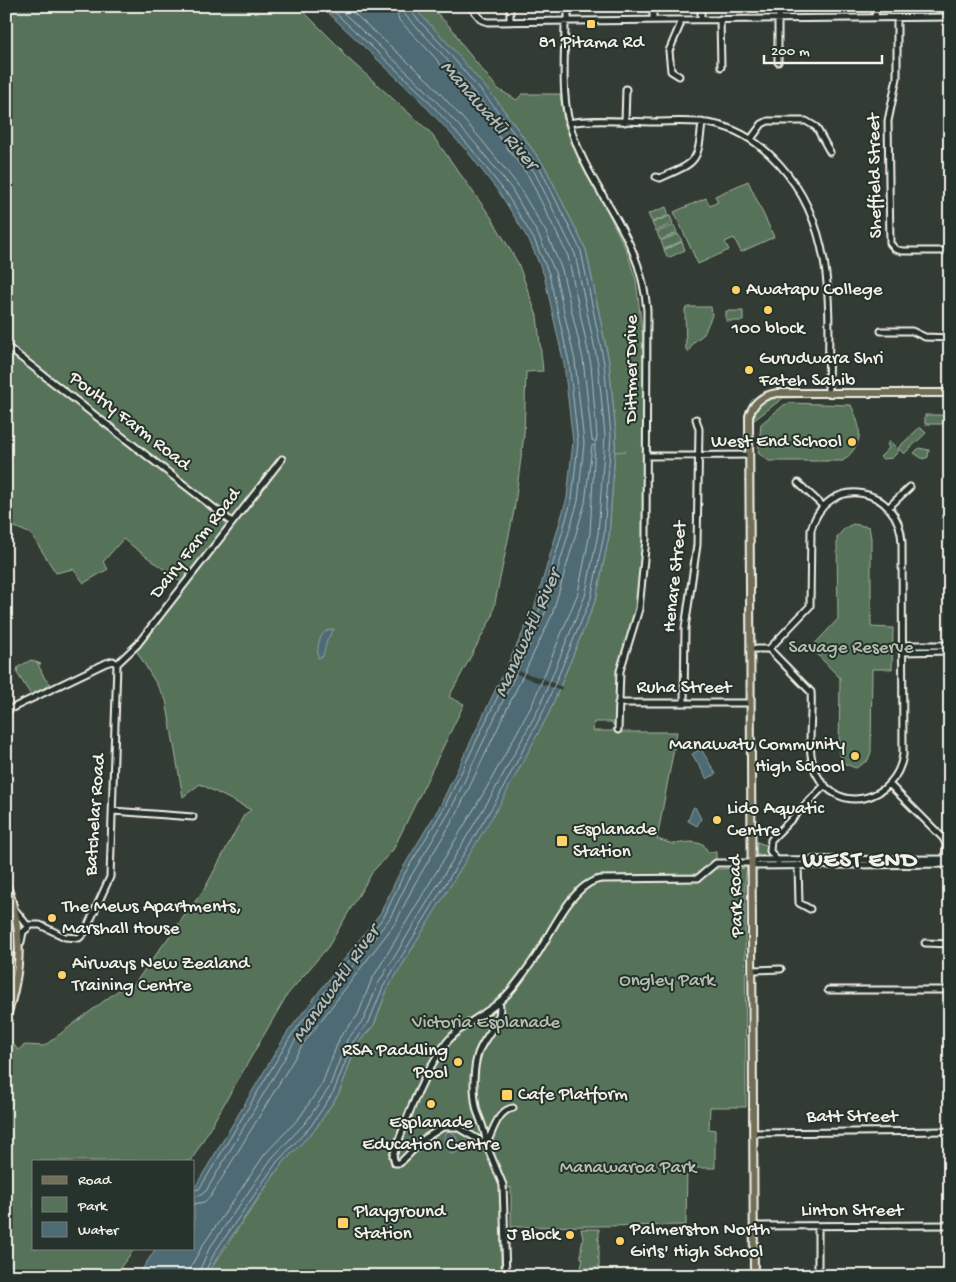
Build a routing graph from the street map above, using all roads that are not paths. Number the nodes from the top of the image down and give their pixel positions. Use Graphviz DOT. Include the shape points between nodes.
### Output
graph roads {
  1 [pos="470,6"];
  2 [pos="510,6"];
  3 [pos="568,6"];
  4 [pos="653,6"];
  5 [pos="701,6"];
  6 [pos="780,6"];
  7 [pos="876,6"];
  8 [pos="876,18"];
  9 [pos="897,18"];
  10 [pos="950,18"];
  11 [pos="701,19"];
  12 [pos="720,19"];
  13 [pos="779,19"];
  14 [pos="653,20"];
  15 [pos="680,20"];
  16 [pos="566,21"];
  17 [pos="510,22"];
  18 [pos="778,62"];
  19 [pos="721,67"];
  20 [pos="679,76"];
  21 [pos="626,89"];
  22 [pos="625,122"];
  23 [pos="702,122"];
  24 [pos="569,123"];
  25 [pos="751,139"];
  26 [pos="830,152"];
  27 [pos="656,177"];
  28 [pos="950,251"];
  29 [pos="881,331"];
  30 [pos="950,338"];
  31 [pos="6,346"];
  32 [pos="828,392"];
  33 [pos="950,393"];
  34 [pos="696,419"];
  35 [pos="698,455"];
  36 [pos="748,455"];
  37 [pos="647,456"];
  38 [pos="282,459"];
  39 [pos="798,483"];
  40 [pos="910,487"];
  41 [pos="823,506"];
  42 [pos="889,507"];
  43 [pos="232,522"];
  44 [pos="902,645"];
  45 [pos="950,645"];
  46 [pos="750,649"];
  47 [pos="769,649"];
  48 [pos="950,651"];
  49 [pos="902,652"];
  50 [pos="116,663"];
  51 [pos="750,702"];
  52 [pos="618,703"];
  53 [pos="684,703"];
  54 [pos="6,711"];
  55 [pos="618,730"];
  56 [pos="825,785"];
  57 [pos="890,785"];
  58 [pos="113,811"];
  59 [pos="192,817"];
  60 [pos="943,860"];
  61 [pos="858,862"];
  62 [pos="751,863"];
  63 [pos="778,863"];
  64 [pos="950,864"];
  65 [pos="798,865"];
  66 [pos="6,882"];
  67 [pos="14,908"];
  68 [pos="810,909"];
  69 [pos="30,926"];
  70 [pos="6,938"];
  71 [pos="21,942"];
  72 [pos="925,943"];
  73 [pos="950,944"];
  74 [pos="781,969"];
  75 [pos="753,970"];
  76 [pos="828,990"];
  77 [pos="950,990"];
  78 [pos="499,1002"];
  79 [pos="6,1010"];
  80 [pos="6,1019"];
  81 [pos="513,1108"];
  82 [pos="950,1131"];
  83 [pos="754,1133"];
  84 [pos="486,1144"];
  85 [pos="950,1225"];
  86 [pos="754,1226"];
  87 [pos="818,1226"];
  88 [pos="818,1275"];
  89 [pos="506,1276"];
  90 [pos="754,1276"];
  1 -- 17 [label="street" via="484,21"];
  2 -- 17 [label="street"];
  3 -- 16 [label="street, Dittmer Drive"];
  4 -- 14 [label="street"];
  5 -- 11 [label="street"];
  6 -- 13 [label="street"];
  7 -- 8 [label="street"];
  8 -- 9 [label="street"];
  8 -- 13 [label="street"];
  9 -- 10 [label="street"];
  9 -- 28 [label="street, Sheffield Street" via="897,78 888,121 890,243 902,251"];
  11 -- 12 [label="street"];
  11 -- 15 [label="street"];
  12 -- 13 [label="street"];
  12 -- 19 [label="street"];
  13 -- 18 [label="street"];
  14 -- 15 [label="street"];
  14 -- 16 [label="street"];
  15 -- 20 [label="street" via="669,51 670,71"];
  16 -- 17 [label="street"];
  16 -- 24 [label="street, Dittmer Drive"];
  21 -- 22 [label="street"];
  22 -- 23 [label="street"];
  22 -- 24 [label="street"];
  23 -- 25 [label="street" via="729,128"];
  23 -- 27 [label="street" via="694,161 682,169"];
  24 -- 37 [label="street, Dittmer Drive" via="587,166 634,251 642,278 648,322"];
  25 -- 26 [label="street" via="768,121 806,121 816,127"];
  25 -- 32 [label="street" via="772,156 792,180 810,210 820,236 827,277"];
  29 -- 30 [label="street" via="912,331 925,338"];
  31 -- 43 [label="street, Poultry Farm Road"];
  32 -- 33 [label="main road, Park Road"];
  32 -- 36 [label="main road, Park Road" via="777,393 762,398 749,416"];
  34 -- 35 [label="street, Henare Street"];
  35 -- 36 [label="street"];
  35 -- 37 [label="street"];
  35 -- 53 [label="street, Henare Street" via="698,545 685,628"];
  36 -- 46 [label="main road, Park Road"];
  37 -- 52 [label="street, Dittmer Drive" via="647,522 639,610 620,671"];
  38 -- 43 [label="street, Dairy Farm Road"];
  39 -- 41 [label="street"];
  40 -- 42 [label="street"];
  41 -- 42 [label="street" via="838,496 860,492"];
  41 -- 47 [label="street" via="811,530 810,606"];
  42 -- 44 [label="street" via="901,531"];
  43 -- 50 [label="street, Dairy Farm Road" via="133,648"];
  44 -- 45 [label="street"];
  44 -- 49 [label="street"];
  46 -- 47 [label="street"];
  46 -- 51 [label="main road, Park Road"];
  47 -- 56 [label="street" via="811,692 811,757 817,775"];
  48 -- 49 [label="street"];
  49 -- 57 [label="street" via="903,755 899,771"];
  50 -- 54 [label="street, Dairy Farm Road" via="106,663"];
  50 -- 58 [label="street, Batchelar Road"];
  51 -- 53 [label="street, Ruha Street"];
  51 -- 62 [label="main road, Park Road"];
  52 -- 53 [label="street, Ruha Street"];
  52 -- 55 [label="street, Dittmer Drive"];
  56 -- 57 [label="street" via="840,795 860,798"];
  56 -- 63 [label="street" via="771,840 770,850"];
  57 -- 60 [label="street" via="943,838 946,844"];
  58 -- 59 [label="street"];
  58 -- 69 [label="street, Batchelar Road" via="110,877 84,934 80,938 70,938 40,925"];
  60 -- 61 [label="street"];
  60 -- 64 [label="street"];
  61 -- 63 [label="street"];
  61 -- 65 [label="street"];
  62 -- 63 [label="street" via="757,860"];
  62 -- 75 [label="main road, Park Road"];
  62 -- 78 [label="street" via="716,864 698,878 601,879 592,882 570,902 533,962"];
  63 -- 65 [label="street"];
  65 -- 68 [label="street" via="799,903"];
  66 -- 67 [label="main road"];
  67 -- 69 [label="street" via="23,923"];
  67 -- 71 [label="main road"];
  69 -- 71 [label="street" via="23,932"];
  70 -- 79 [label="main road" via="10,972"];
  71 -- 80 [label="main road"];
  72 -- 73 [label="street"];
  74 -- 75 [label="street"];
  75 -- 83 [label="main road, Park Road"];
  76 -- 77 [label="street"];
  78 -- 84 [label="street" via="500,1017 483,1042 475,1066 475,1100"];
  78 -- 84 [label="street" via="456,1033 443,1047 420,1090 393,1156 394,1162 400,1163 432,1133 451,1125"];
  81 -- 84 [label="street" via="501,1113"];
  82 -- 83 [label="street, Batt Street"];
  83 -- 86 [label="main road, Park Road"];
  84 -- 89 [label="street" via="503,1185"];
  85 -- 87 [label="street, Linton Street"];
  86 -- 87 [label="street, Linton Street"];
  86 -- 90 [label="main road, Park Road"];
  87 -- 88 [label="street"];
}
